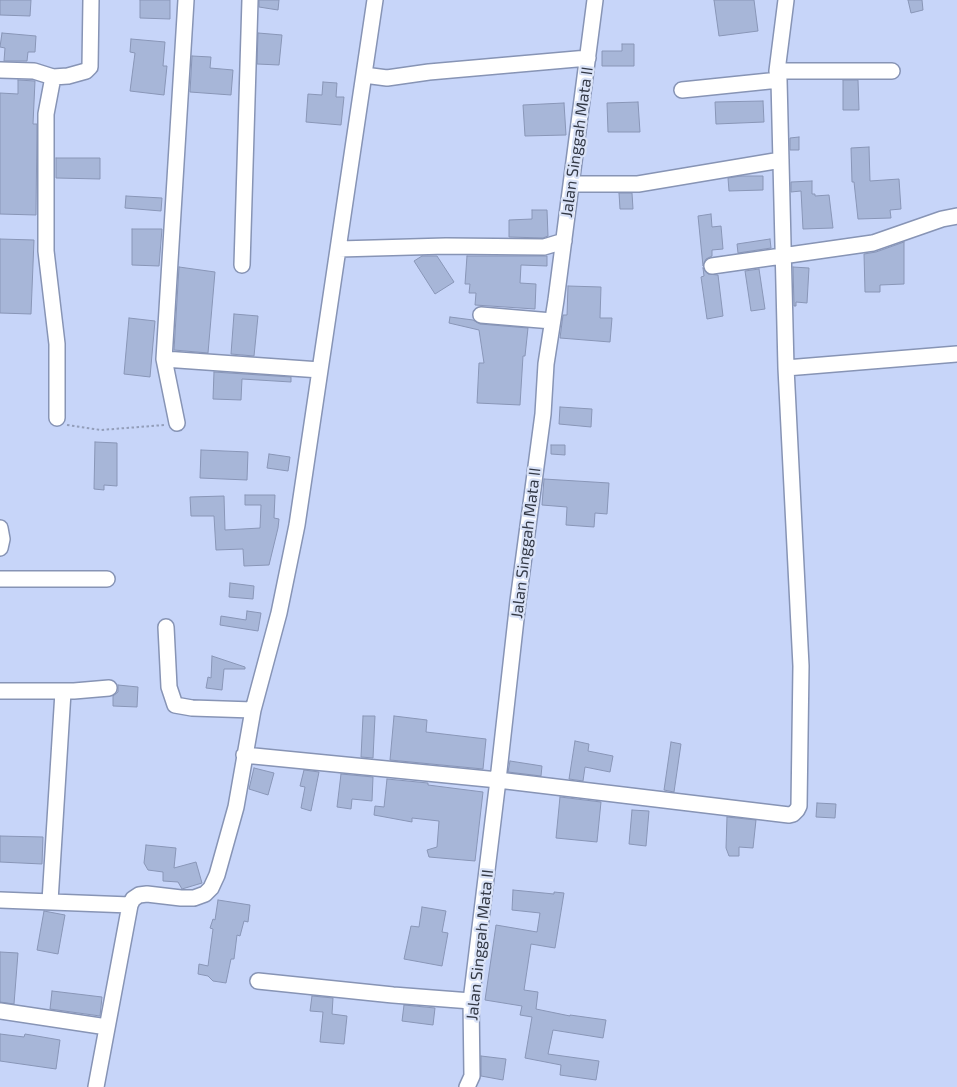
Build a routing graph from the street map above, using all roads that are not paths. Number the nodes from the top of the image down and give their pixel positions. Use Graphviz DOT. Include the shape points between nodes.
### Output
graph roads {
  1 [pos="91,0"];
  2 [pos="186,0"];
  3 [pos="250,0"];
  4 [pos="375,0"];
  5 [pos="595,0"];
  6 [pos="786,0"];
  7 [pos="588,58"];
  8 [pos="0,70"];
  9 [pos="892,71"];
  10 [pos="778,75"];
  11 [pos="375,76"];
  12 [pos="53,77"];
  13 [pos="682,90"];
  14 [pos="781,160"];
  15 [pos="571,184"];
  16 [pos="957,216"];
  17 [pos="564,241"];
  18 [pos="338,249"];
  19 [pos="783,256"];
  20 [pos="242,264"];
  21 [pos="712,266"];
  22 [pos="480,315"];
  23 [pos="552,320"];
  24 [pos="957,354"];
  25 [pos="164,359"];
  26 [pos="786,368"];
  27 [pos="320,370"];
  28 [pos="57,418"];
  29 [pos="177,424"];
  30 [pos="0,528"];
  31 [pos="0,548"];
  32 [pos="0,579"];
  33 [pos="107,579"];
  34 [pos="166,627"];
  35 [pos="109,688"];
  36 [pos="0,691"];
  37 [pos="63,692"];
  38 [pos="254,710"];
  39 [pos="251,756"];
  40 [pos="498,780"];
  41 [pos="0,900"];
  42 [pos="50,901"];
  43 [pos="130,906"];
  44 [pos="258,981"];
  45 [pos="471,1001"];
  46 [pos="0,1010"];
  47 [pos="107,1028"];
  48 [pos="469,1082"];
  49 [pos="96,1087"];
  1 -- 12 [label="street" via="90,66 86,71"];
  2 -- 25 [label="street"];
  3 -- 20 [label="street"];
  4 -- 11 [label="street"];
  5 -- 7 [label="street, Jalan Singgah Mata II"];
  6 -- 10 [label="street"];
  7 -- 11 [label="street"];
  7 -- 15 [label="street, Jalan Singgah Mata II"];
  8 -- 12 [label="street" via="34,71"];
  9 -- 10 [label="street"];
  10 -- 13 [label="street"];
  10 -- 14 [label="street"];
  11 -- 18 [label="street"];
  12 -- 28 [label="street" via="46,114 46,251 57,344"];
  14 -- 15 [label="street" via="638,184"];
  14 -- 19 [label="street"];
  15 -- 17 [label="street, Jalan Singgah Mata II"];
  16 -- 19 [label="street" via="873,243"];
  17 -- 18 [label="street" via="544,247"];
  17 -- 23 [label="street, Jalan Singgah Mata II"];
  18 -- 27 [label="street"];
  19 -- 21 [label="street"];
  19 -- 26 [label="street"];
  22 -- 23 [label="street"];
  23 -- 40 [label="street, Jalan Singgah Mata II"];
  24 -- 26 [label="street"];
  25 -- 27 [label="street"];
  25 -- 29 [label="street"];
  26 -- 40 [label="street" via="801,666 797,810 789,815"];
  27 -- 38 [label="street" via="295,535"];
  30 -- 31 [label="street"];
  32 -- 33 [label="street"];
  34 -- 38 [label="street" via="169,687 175,705"];
  35 -- 37 [label="street"];
  36 -- 37 [label="street"];
  37 -- 42 [label="street"];
  38 -- 39 [label="street"];
  39 -- 40 [label="street"];
  39 -- 43 [label="street" via="210,888 194,898 139,894 132,899"];
  40 -- 45 [label="street, Jalan Singgah Mata II"];
  41 -- 42 [label="street"];
  42 -- 43 [label="street"];
  43 -- 47 [label="street"];
  44 -- 45 [label="street"];
  45 -- 48 [label="street, Jalan Singgah Mata II"];
  46 -- 47 [label="street"];
  47 -- 49 [label="street"];
}
